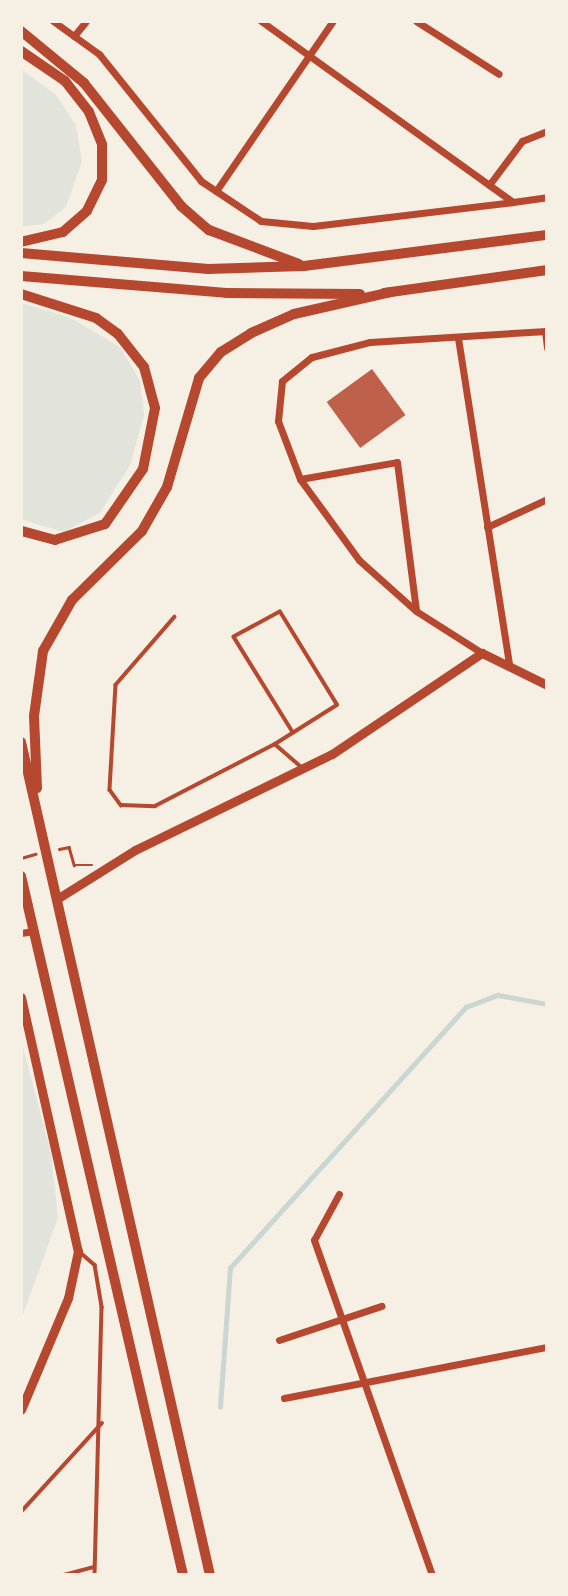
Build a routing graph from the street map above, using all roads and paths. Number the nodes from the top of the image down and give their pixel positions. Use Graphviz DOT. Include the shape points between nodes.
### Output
graph roads {
  1 [pos="53,21"];
  2 [pos="86,21"];
  3 [pos="261,21"];
  4 [pos="333,21"];
  5 [pos="416,21"];
  6 [pos="21,31"];
  7 [pos="75,36"];
  8 [pos="21,51"];
  9 [pos="308,52"];
  10 [pos="499,74"];
  11 [pos="547,131"];
  12 [pos="489,185"];
  13 [pos="216,191"];
  14 [pos="547,197"];
  15 [pos="513,202"];
  16 [pos="547,236"];
  17 [pos="21,242"];
  18 [pos="21,253"];
  19 [pos="304,266"];
  20 [pos="547,270"];
  21 [pos="21,276"];
  22 [pos="391,292"];
  23 [pos="21,294"];
  24 [pos="546,331"];
  25 [pos="458,338"];
  26 [pos="547,348"];
  27 [pos="300,479"];
  28 [pos="547,499"];
  29 [pos="487,527"];
  30 [pos="21,531"];
  31 [pos="416,611"];
  32 [pos="175,617"];
  33 [pos="482,653"];
  34 [pos="509,666"];
  35 [pos="547,685"];
  36 [pos="293,732"];
  37 [pos="21,742"];
  38 [pos="275,744"];
  39 [pos="303,768"];
  40 [pos="38,815"];
  41 [pos="69,847"];
  42 [pos="91,862"];
  43 [pos="21,876"];
  44 [pos="21,884"];
  45 [pos="60,897"];
  46 [pos="34,930"];
  47 [pos="21,933"];
  48 [pos="21,997"];
  49 [pos="339,1194"];
  50 [pos="78,1251"];
  51 [pos="381,1306"];
  52 [pos="341,1320"];
  53 [pos="279,1340"];
  54 [pos="547,1347"];
  55 [pos="362,1385"];
  56 [pos="284,1398"];
  57 [pos="21,1410"];
  58 [pos="103,1422"];
  59 [pos="21,1512"];
  60 [pos="93,1567"];
  61 [pos="64,1575"];
  62 [pos="95,1575"];
  63 [pos="183,1575"];
  64 [pos="210,1575"];
  65 [pos="432,1575"];
  1 -- 7 [label="street"];
  2 -- 7 [label="street"];
  3 -- 9 [label="street"];
  4 -- 9 [label="street"];
  5 -- 10 [label="street"];
  6 -- 19 [label="highway" via="84,83 181,206 209,230"];
  7 -- 13 [label="street" via="99,54 201,181"];
  8 -- 17 [label="highway" via="65,81 89,112 102,145 102,180 87,211 64,232"];
  9 -- 12 [label="street"];
  9 -- 13 [label="street"];
  11 -- 12 [label="street" via="522,141"];
  12 -- 15 [label="street"];
  13 -- 15 [label="street" via="261,221 313,226"];
  14 -- 15 [label="street"];
  16 -- 19 [label="highway"];
  18 -- 19 [label="highway" via="208,269"];
  20 -- 22 [label="highway"];
  21 -- 22 [label="highway" via="226,293"];
  22 -- 40 [label="highway" via="294,314 251,333 221,352 199,378 167,487 142,531 72,600 43,652 34,716"];
  23 -- 30 [label="highway" via="96,318 118,334 144,367 155,408 144,469 105,524 55,540"];
  24 -- 25 [label="street"];
  24 -- 26 [label="street"];
  25 -- 27 [label="street" via="370,342 312,357 282,381 278,421"];
  25 -- 29 [label="street"];
  27 -- 31 [label="street" via="359,560"];
  27 -- 31 [label="street" via="397,462"];
  28 -- 29 [label="street"];
  29 -- 34 [label="street"];
  31 -- 33 [label="street"];
  32 -- 38 [label="lane" via="116,685 110,790 121,805 155,806"];
  33 -- 34 [label="street"];
  33 -- 39 [label="street"];
  34 -- 35 [label="street"];
  36 -- 36 [label="lane" via="337,705 280,612 234,637"];
  36 -- 38 [label="lane"];
  37 -- 40 [label="highway"];
  38 -- 39 [label="lane"];
  39 -- 45 [label="street" via="135,850"];
  40 -- 45 [label="highway"];
  41 -- 42 [label="path" via="74,865"];
  43 -- 46 [label="highway"];
  44 -- 46 [label="highway"];
  45 -- 64 [label="highway"];
  46 -- 47 [label="street"];
  46 -- 63 [label="highway"];
  48 -- 50 [label="street"];
  49 -- 52 [label="street" via="314,1240"];
  50 -- 57 [label="street" via="68,1298"];
  50 -- 58 [label="lane" via="88,1253 95,1265 102,1307"];
  51 -- 52 [label="street"];
  52 -- 53 [label="street"];
  52 -- 55 [label="street"];
  54 -- 55 [label="street"];
  55 -- 56 [label="street"];
  55 -- 65 [label="street"];
  58 -- 59 [label="lane"];
  58 -- 60 [label="lane"];
  60 -- 61 [label="lane"];
  60 -- 62 [label="lane"];
}
